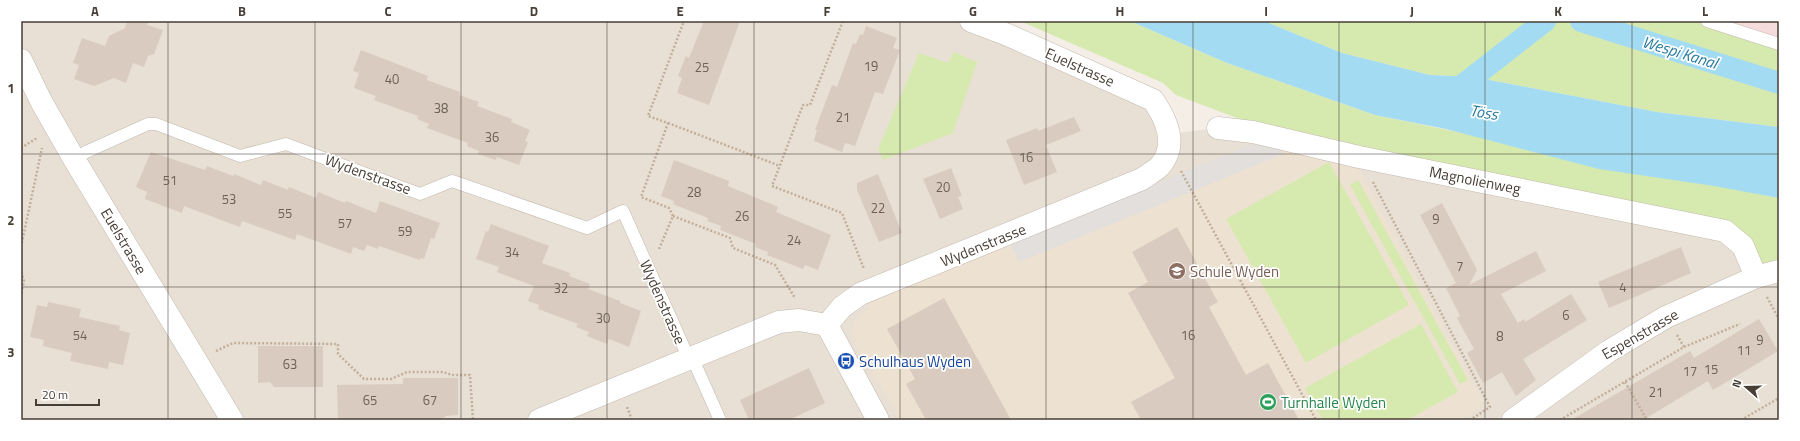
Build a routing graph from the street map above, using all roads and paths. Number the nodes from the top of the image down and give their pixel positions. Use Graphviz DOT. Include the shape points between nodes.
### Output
graph roads {
  1 [pos="684,21"];
  2 [pos="843,21"];
  3 [pos="971,21"];
  4 [pos="1707,21"];
  5 [pos="1779,44"];
  6 [pos="21,60"];
  7 [pos="668,123"];
  8 [pos="1218,128"];
  9 [pos="1169,134"];
  10 [pos="42,135"];
  11 [pos="43,147"];
  12 [pos="21,148"];
  13 [pos="1360,157"];
  14 [pos="74,159"];
  15 [pos="780,166"];
  16 [pos="1160,166"];
  17 [pos="673,216"];
  18 [pos="21,247"];
  19 [pos="658,252"];
  20 [pos="865,271"];
  21 [pos="1779,271"];
  22 [pos="21,272"];
  23 [pos="1760,285"];
  24 [pos="21,294"];
  25 [pos="796,301"];
  26 [pos="1779,319"];
  27 [pos="1740,324"];
  28 [pos="827,325"];
  29 [pos="212,354"];
  30 [pos="691,358"];
  31 [pos="1625,382"];
  32 [pos="1779,398"];
  33 [pos="232,420"];
  34 [pos="473,420"];
  35 [pos="539,420"];
  36 [pos="720,420"];
  37 [pos="878,420"];
  38 [pos="1316,420"];
  39 [pos="1470,420"];
  40 [pos="1512,420"];
  41 [pos="1560,420"];
  42 [pos="1647,420"];
  43 [pos="1741,420"];
  1 -- 7 [label="path" via="648,116"];
  2 -- 15 [label="path" via="810,106 803,104"];
  3 -- 9 [label="street, Euelstrasse" via="1153,100 1164,117"];
  4 -- 5 [label="lane"];
  6 -- 14 [label="street, Euelstrasse"];
  7 -- 15 [label="path"];
  7 -- 17 [label="path" via="641,197 669,208"];
  8 -- 13 [label="street, Magnolienweg" via="1253,132"];
  9 -- 16 [label="street, Wydenstrasse" via="1169,151"];
  10 -- 12 [label="path"];
  11 -- 18 [label="path"];
  13 -- 23 [label="street, Magnolienweg" via="1725,232 1743,246"];
  13 -- 39 [label="path" via="1490,407"];
  14 -- 30 [label="lane, Wydenstrasse" via="148,124 156,124 240,156 286,144 420,194 452,181 587,228 623,212"];
  14 -- 33 [label="street, Euelstrasse"];
  15 -- 20 [label="path" via="772,186 842,213"];
  16 -- 28 [label="street, Wydenstrasse" via="1142,179 860,294 846,304"];
  16 -- 38 [label="path" via="1182,172"];
  17 -- 19 [label="path"];
  17 -- 25 [label="path" via="730,238 734,248 775,265"];
  21 -- 23 [label="street, Espenstrasse"];
  22 -- 24 [label="path" via="24,281"];
  23 -- 26 [label="path"];
  23 -- 40 [label="street, Espenstrasse" via="1666,317 1609,351"];
  27 -- 31 [label="path" via="1684,347"];
  28 -- 30 [label="street, Wydenstrasse" via="799,320 779,322"];
  28 -- 37 [label="street"];
  29 -- 34 [label="path" via="233,343 338,344 338,354 364,379 392,379 407,372 470,375"];
  30 -- 35 [label="street, Wydenstrasse"];
  30 -- 36 [label="lane"];
  31 -- 41 [label="path"];
  31 -- 42 [label="path"];
  32 -- 43 [label="path"];
}
